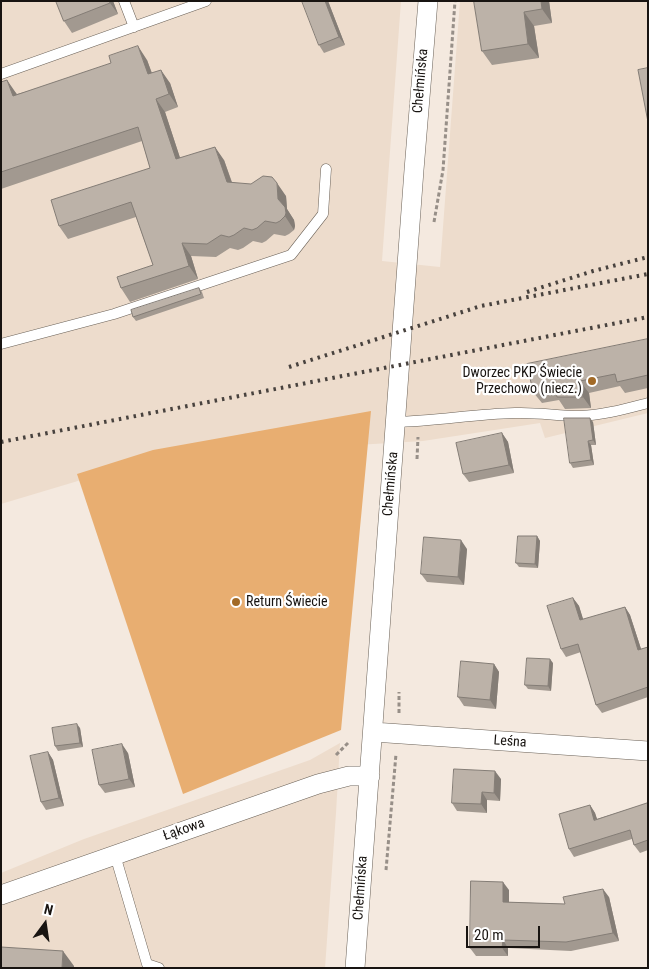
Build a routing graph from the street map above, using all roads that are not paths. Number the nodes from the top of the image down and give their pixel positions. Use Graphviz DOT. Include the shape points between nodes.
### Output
graph roads {
  1 [pos="124,1"];
  2 [pos="206,1"];
  3 [pos="428,1"];
  4 [pos="183,5"];
  5 [pos="134,27"];
  6 [pos="1,74"];
  7 [pos="326,169"];
  8 [pos="1,344"];
  9 [pos="648,403"];
  10 [pos="396,422"];
  11 [pos="373,732"];
  12 [pos="648,750"];
  13 [pos="370,776"];
  14 [pos="114,855"];
  15 [pos="1,895"];
  16 [pos="159,968"];
  17 [pos="355,968"];
  1 -- 5 [label="lane"];
  2 -- 4 [label="lane"];
  3 -- 10 [label="street, Chełmińska"];
  4 -- 5 [label="lane"];
  5 -- 6 [label="lane"];
  7 -- 8 [label="lane" via="323,214 291,255 114,314"];
  9 -- 10 [label="lane" via="579,416 532,412"];
  10 -- 11 [label="street, Chełmińska"];
  11 -- 12 [label="street, Leśna"];
  11 -- 13 [label="street, Chełmińska"];
  13 -- 14 [label="street, Łąkowa" via="349,776 318,784"];
  13 -- 17 [label="street, Chełmińska"];
  14 -- 15 [label="street, Łąkowa"];
  14 -- 16 [label="lane" via="147,964"];
}
